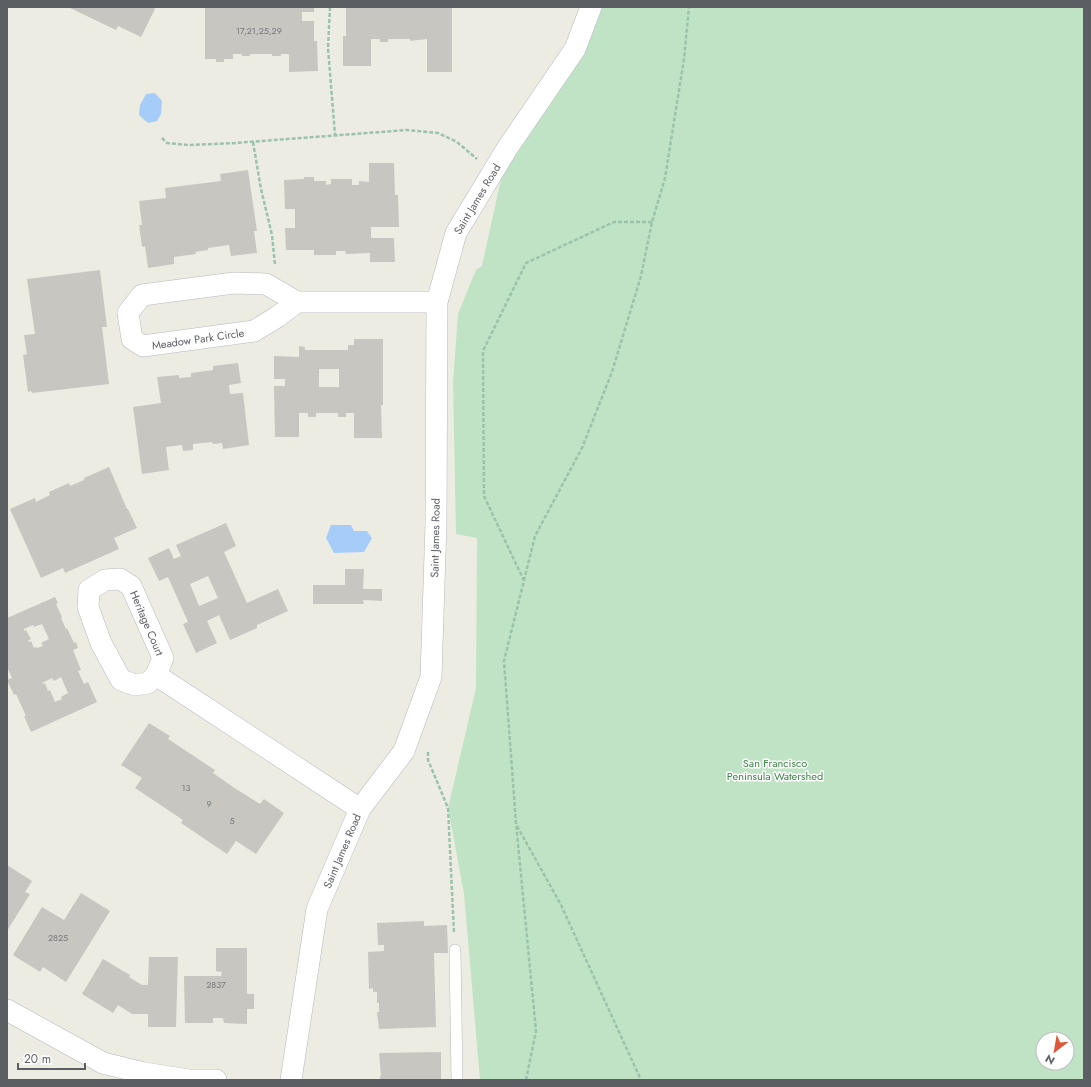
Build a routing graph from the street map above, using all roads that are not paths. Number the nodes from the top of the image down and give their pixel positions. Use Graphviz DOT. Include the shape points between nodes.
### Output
graph roads {
  1 [pos="591,7"];
  2 [pos="296,302"];
  3 [pos="437,302"];
  4 [pos="156,674"];
  5 [pos="360,809"];
  6 [pos="455,950"];
  7 [pos="7,1010"];
  8 [pos="216,1080"];
  9 [pos="291,1080"];
  10 [pos="457,1080"];
  1 -- 3 [label="street, Saint James Road" via="575,49 508,147 456,233"];
  2 -- 2 [label="street, Meadow Park Circle" via="266,284 234,283 142,295 128,313 132,339 143,346 254,331 277,318"];
  2 -- 3 [label="street"];
  3 -- 5 [label="street, Saint James Road" via="436,523 431,677 404,751"];
  4 -- 4 [label="street, Heritage Court" via="163,658 131,586 120,579 105,580 90,590 88,607 101,643 121,680 135,685 148,683"];
  4 -- 5 [label="street"];
  5 -- 9 [label="street, Saint James Road" via="318,909"];
  6 -- 10 [label="lane"];
  7 -- 8 [label="street" via="103,1063 189,1080"];
}
